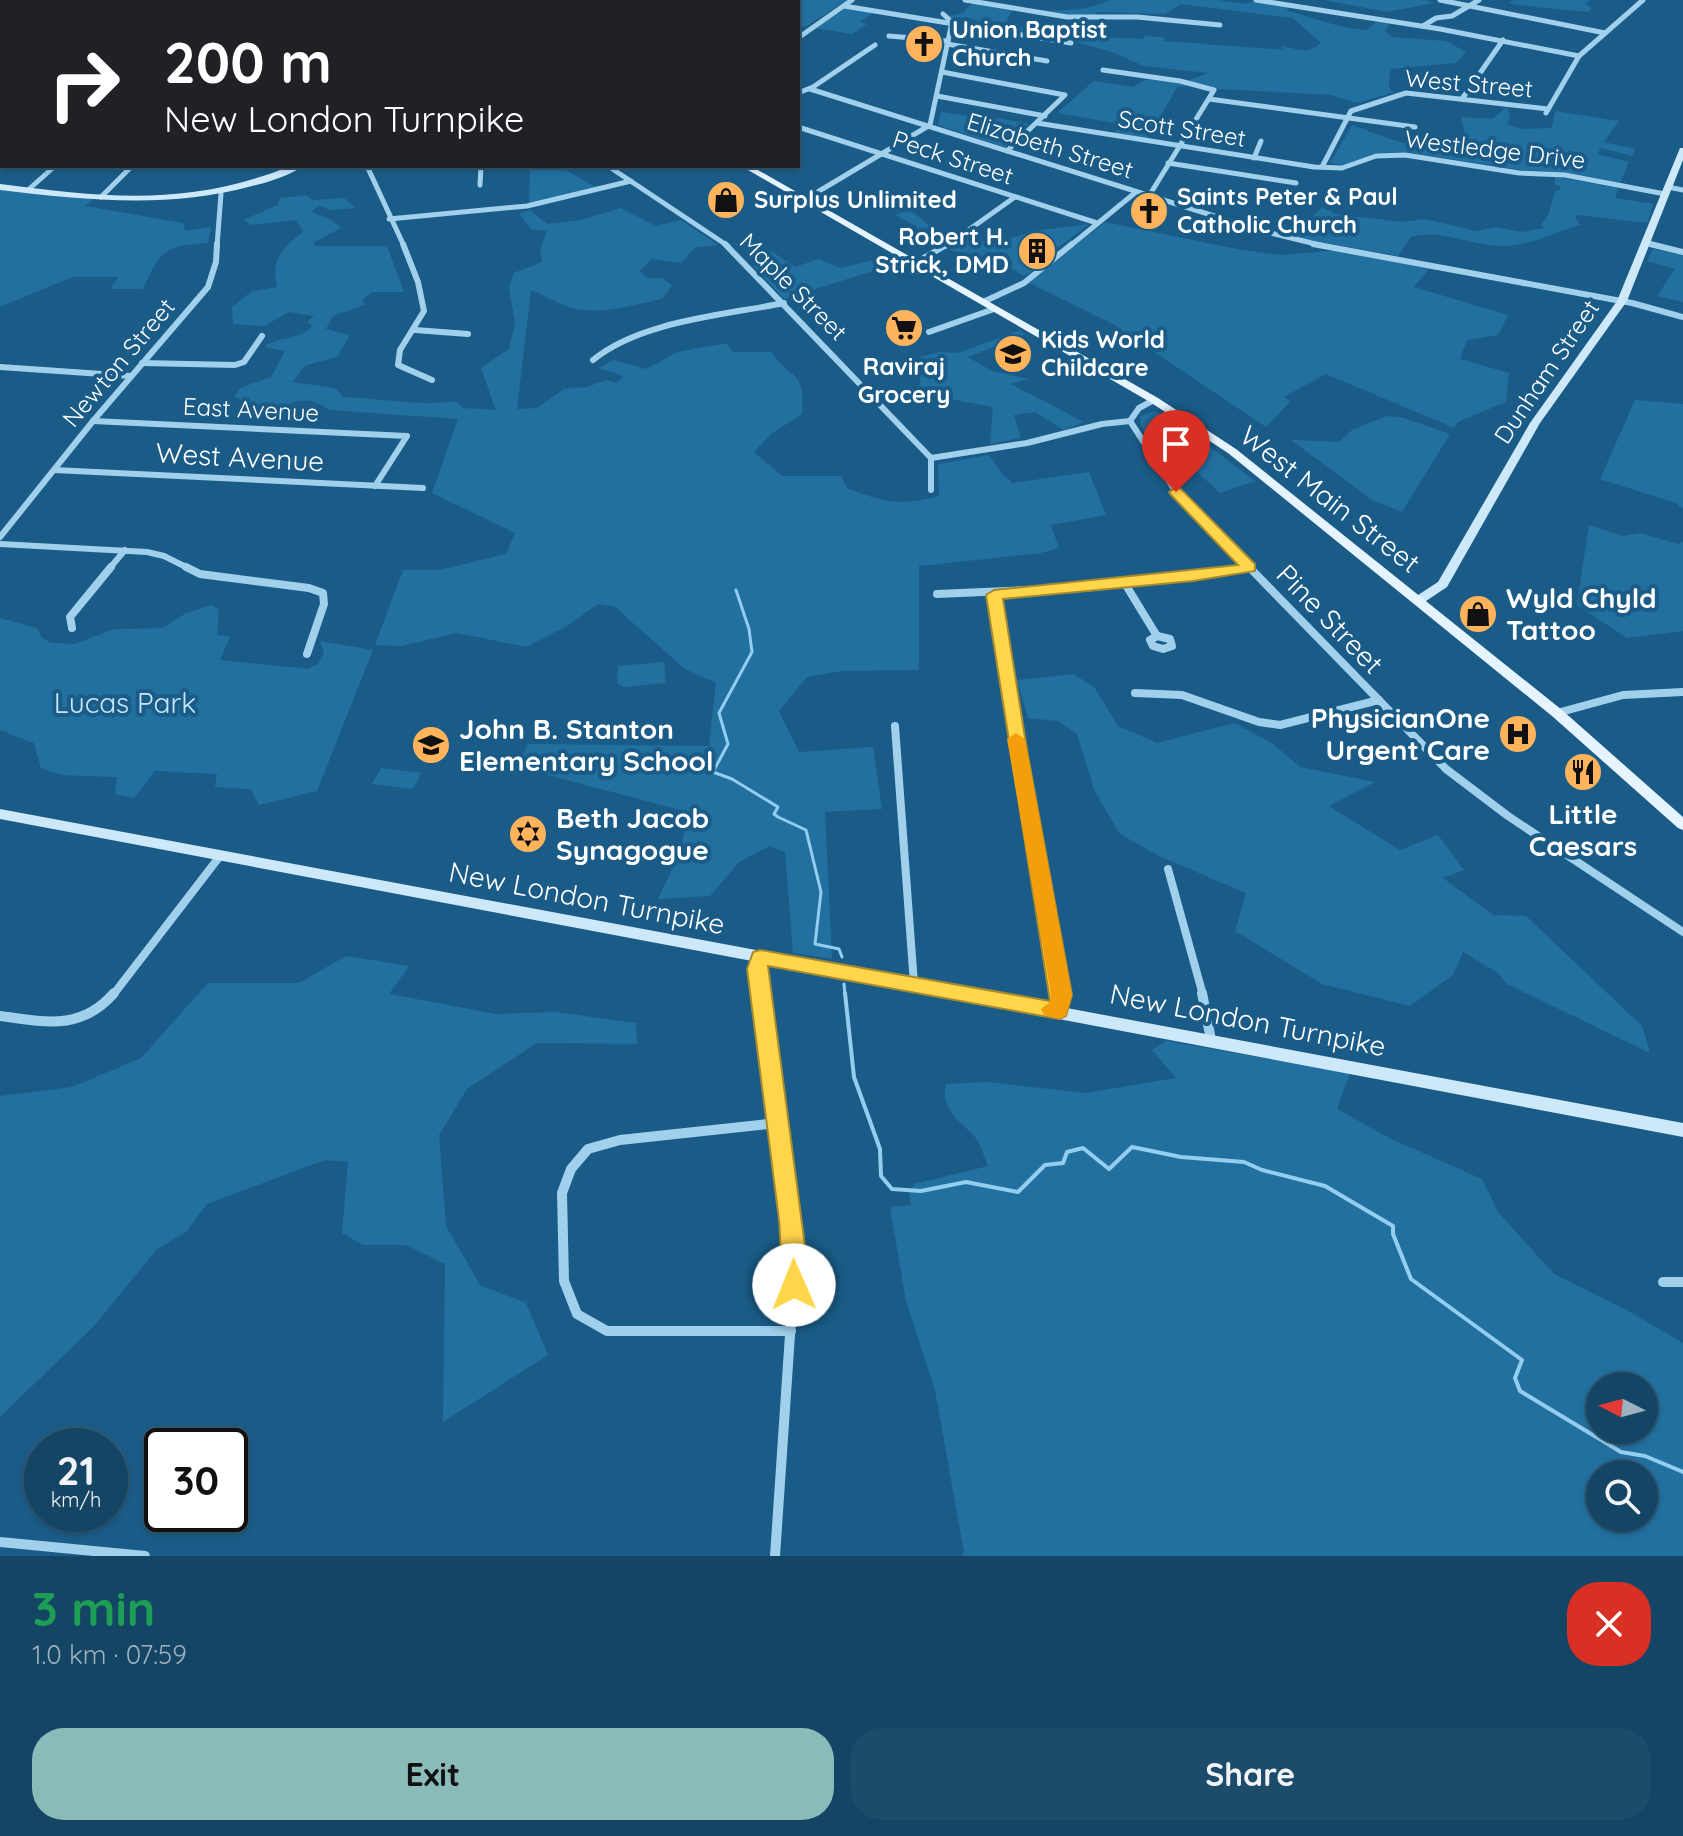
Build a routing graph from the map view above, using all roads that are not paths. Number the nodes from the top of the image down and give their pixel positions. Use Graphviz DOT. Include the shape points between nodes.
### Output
graph roads {
  1 [pos="852,0"];
  2 [pos="965,0"];
  3 [pos="1256,0"];
  4 [pos="1440,0"];
  5 [pos="1479,0"];
  6 [pos="1643,0"];
  7 [pos="844,6"];
  8 [pos="1470,6"];
  9 [pos="943,14"];
  10 [pos="952,23"];
  11 [pos="1220,25"];
  12 [pos="1423,26"];
  13 [pos="800,27"];
  14 [pos="810,29"];
  15 [pos="1605,33"];
  16 [pos="800,36"];
  17 [pos="889,36"];
  18 [pos="1503,40"];
  19 [pos="948,42"];
  20 [pos="1071,43"];
  21 [pos="875,45"];
  22 [pos="1579,56"];
  23 [pos="1047,61"];
  24 [pos="1103,70"];
  25 [pos="942,72"];
  26 [pos="810,89"];
  27 [pos="800,92"];
  28 [pos="937,96"];
  29 [pos="1209,99"];
  30 [pos="1462,99"];
  31 [pos="1045,116"];
  32 [pos="1347,119"];
  33 [pos="1037,123"];
  34 [pos="929,126"];
  35 [pos="1415,127"];
  36 [pos="800,128"];
  37 [pos="1261,141"];
  38 [pos="1178,147"];
  39 [pos="1683,150"];
  40 [pos="1007,151"];
  41 [pos="883,155"];
  42 [pos="1254,158"];
  43 [pos="1168,163"];
  44 [pos="1322,167"];
  45 [pos="53,168"];
  46 [pos="130,168"];
  47 [pos="295,168"];
  48 [pos="368,168"];
  49 [pos="481,168"];
  50 [pos="611,168"];
  51 [pos="748,168"];
  52 [pos="631,181"];
  53 [pos="1296,183"];
  54 [pos="480,185"];
  55 [pos="0,187"];
  56 [pos="28,190"];
  57 [pos="1683,190"];
  58 [pos="1667,191"];
  59 [pos="1136,192"];
  60 [pos="221,194"];
  61 [pos="1149,196"];
  62 [pos="101,197"];
  63 [pos="1015,197"];
  64 [pos="804,200"];
  65 [pos="389,219"];
  66 [pos="1097,223"];
  67 [pos="1646,243"];
  68 [pos="1683,252"];
  69 [pos="915,263"];
  70 [pos="1622,301"];
  71 [pos="983,302"];
  72 [pos="784,303"];
  73 [pos="994,309"];
  74 [pos="1683,317"];
  75 [pos="415,330"];
  76 [pos="468,334"];
  77 [pos="262,336"];
  78 [pos="917,337"];
  79 [pos="593,360"];
  80 [pos="142,363"];
  81 [pos="0,367"];
  82 [pos="131,376"];
  83 [pos="432,380"];
  84 [pos="1154,400"];
  85 [pos="93,421"];
  86 [pos="1130,421"];
  87 [pos="931,458"];
  88 [pos="54,470"];
  89 [pos="375,486"];
  90 [pos="423,488"];
  91 [pos="931,490"];
  92 [pos="0,537"];
  93 [pos="0,544"];
  94 [pos="125,550"];
  95 [pos="1250,568"];
  96 [pos="1124,582"];
  97 [pos="937,594"];
  98 [pos="994,595"];
  99 [pos="1419,600"];
  100 [pos="72,628"];
  101 [pos="1157,636"];
  102 [pos="307,654"];
  103 [pos="1683,692"];
  104 [pos="1135,693"];
  105 [pos="1379,700"];
  106 [pos="1557,713"];
  107 [pos="895,726"];
  108 [pos="0,814"];
  109 [pos="1683,825"];
  110 [pos="220,856"];
  111 [pos="1168,869"];
  112 [pos="1683,932"];
  113 [pos="760,957"];
  114 [pos="914,984"];
  115 [pos="1059,1011"];
  116 [pos="0,1016"];
  117 [pos="1211,1040"];
  118 [pos="777,1123"];
  119 [pos="1683,1130"];
  120 [pos="1663,1282"];
  121 [pos="1683,1282"];
  122 [pos="791,1331"];
  123 [pos="0,1542"];
  124 [pos="145,1556"];
  125 [pos="775,1556"];
  1 -- 7 [label="street"];
  2 -- 11 [label="street" via="1065,16"];
  3 -- 12 [label="street"];
  4 -- 8 [label="street"];
  5 -- 8 [label="street"];
  6 -- 15 [label="street"];
  7 -- 10 [label="street"];
  7 -- 14 [label="street"];
  8 -- 12 [label="street"];
  8 -- 15 [label="street"];
  9 -- 10 [label="street"];
  10 -- 19 [label="street"];
  10 -- 20 [label="street"];
  12 -- 18 [label="street"];
  13 -- 14 [label="street"];
  14 -- 16 [label="street"];
  15 -- 22 [label="street"];
  17 -- 19 [label="street"];
  18 -- 22 [label="street"];
  18 -- 30 [label="street"];
  19 -- 23 [label="street"];
  19 -- 25 [label="street"];
  21 -- 26 [label="street"];
  22 -- 30 [label="street, West Street" via="1546,112"];
  24 -- 29 [label="street" via="1214,89"];
  25 -- 28 [label="street"];
  25 -- 31 [label="street" via="1066,96"];
  26 -- 27 [label="street"];
  26 -- 34 [label="street, Elizabeth Street"];
  28 -- 31 [label="street"];
  28 -- 34 [label="street"];
  29 -- 32 [label="street"];
  29 -- 38 [label="street"];
  30 -- 32 [label="street, West Street" via="1398,94 1362,105"];
  31 -- 33 [label="street"];
  32 -- 35 [label="street"];
  32 -- 44 [label="street"];
  33 -- 38 [label="street, Scott Street"];
  33 -- 40 [label="street"];
  34 -- 40 [label="street, Elizabeth Street"];
  34 -- 41 [label="street"];
  36 -- 41 [label="street, Peck Street"];
  37 -- 42 [label="street"];
  38 -- 42 [label="street, Scott Street"];
  38 -- 43 [label="street"];
  39 -- 58 [label="street, Dunham Street"];
  40 -- 59 [label="street, Elizabeth Street"];
  41 -- 63 [label="street, Peck Street"];
  41 -- 64 [label="street"];
  42 -- 44 [label="street, Scott Street"];
  43 -- 53 [label="street"];
  43 -- 61 [label="street"];
  44 -- 58 [label="street, Westledge Drive" via="1344,168 1381,155 1411,155"];
  45 -- 56 [label="street"];
  46 -- 62 [label="street"];
  47 -- 60 [label="street"];
  48 -- 65 [label="street"];
  49 -- 54 [label="street"];
  50 -- 52 [label="street, Maple Street"];
  51 -- 64 [label="main road, West Main Street"];
  52 -- 65 [label="street" via="527,206"];
  52 -- 72 [label="street, Maple Street" via="731,248"];
  55 -- 56 [label="street"];
  56 -- 62 [label="street"];
  57 -- 58 [label="street, Westledge Drive"];
  58 -- 67 [label="street, Dunham Street"];
  59 -- 61 [label="street, Elizabeth Street"];
  59 -- 66 [label="street"];
  60 -- 62 [label="street" via="153,201"];
  60 -- 80 [label="street, Newton Street" via="211,281"];
  61 -- 70 [label="street, Elizabeth Street" via="1313,244"];
  63 -- 66 [label="street, Peck Street"];
  63 -- 69 [label="street"];
  64 -- 69 [label="main road, West Main Street"];
  65 -- 75 [label="street" via="424,305"];
  66 -- 71 [label="street" via="1022,284"];
  67 -- 68 [label="street"];
  67 -- 70 [label="street, Dunham Street"];
  69 -- 71 [label="main road, West Main Street"];
  70 -- 74 [label="street, Elizabeth Street"];
  70 -- 99 [label="street, Dunham Street" via="1541,413 1443,584"];
  71 -- 73 [label="main road, West Main Street"];
  72 -- 79 [label="street" via="639,335"];
  72 -- 87 [label="street, Maple Street"];
  73 -- 78 [label="street"];
  73 -- 84 [label="main road, West Main Street"];
  75 -- 76 [label="street"];
  75 -- 83 [label="street" via="399,351 398,365"];
  77 -- 80 [label="street" via="244,362 235,365"];
  80 -- 82 [label="street, Newton Street"];
  81 -- 82 [label="street"];
  82 -- 85 [label="street, Newton Street"];
  84 -- 86 [label="street"];
  84 -- 99 [label="main road, West Main Street" via="1232,451"];
  85 -- 88 [label="street, Newton Street"];
  85 -- 89 [label="street, East Avenue" via="407,436"];
  86 -- 87 [label="street"];
  86 -- 95 [label="street, Pine Street" via="1176,492"];
  87 -- 91 [label="street"];
  88 -- 89 [label="street, West Avenue"];
  88 -- 92 [label="street, Newton Street"];
  89 -- 90 [label="street, West Avenue"];
  93 -- 94 [label="street"];
  94 -- 100 [label="street" via="70,617"];
  94 -- 102 [label="street" via="164,556 200,574 323,593"];
  95 -- 96 [label="street"];
  95 -- 105 [label="street, Pine Street"];
  96 -- 98 [label="street"];
  96 -- 101 [label="street"];
  97 -- 98 [label="street"];
  98 -- 115 [label="street" via="1062,995"];
  99 -- 106 [label="main road, West Main Street"];
  103 -- 106 [label="street" via="1623,695"];
  104 -- 105 [label="street" via="1182,695 1280,725"];
  105 -- 112 [label="street, Pine Street" via="1473,792"];
  106 -- 109 [label="main road, West Main Street"];
  107 -- 114 [label="street"];
  108 -- 110 [label="street, New London Turnpike"];
  110 -- 113 [label="street, New London Turnpike"];
  110 -- 116 [label="street" via="103,1006 62,1024"];
  111 -- 117 [label="street"];
  113 -- 114 [label="street, New London Turnpike"];
  113 -- 118 [label="street" via="757,969"];
  114 -- 115 [label="street, New London Turnpike"];
  115 -- 117 [label="street, New London Turnpike"];
  117 -- 119 [label="street, New London Turnpike"];
  118 -- 122 [label="street" via="795,1261"];
  118 -- 122 [label="street" via="620,1140 588,1149 571,1169 562,1193 564,1281 577,1314 607,1331"];
  120 -- 121 [label="street"];
  122 -- 125 [label="street"];
  123 -- 124 [label="street"];
}
